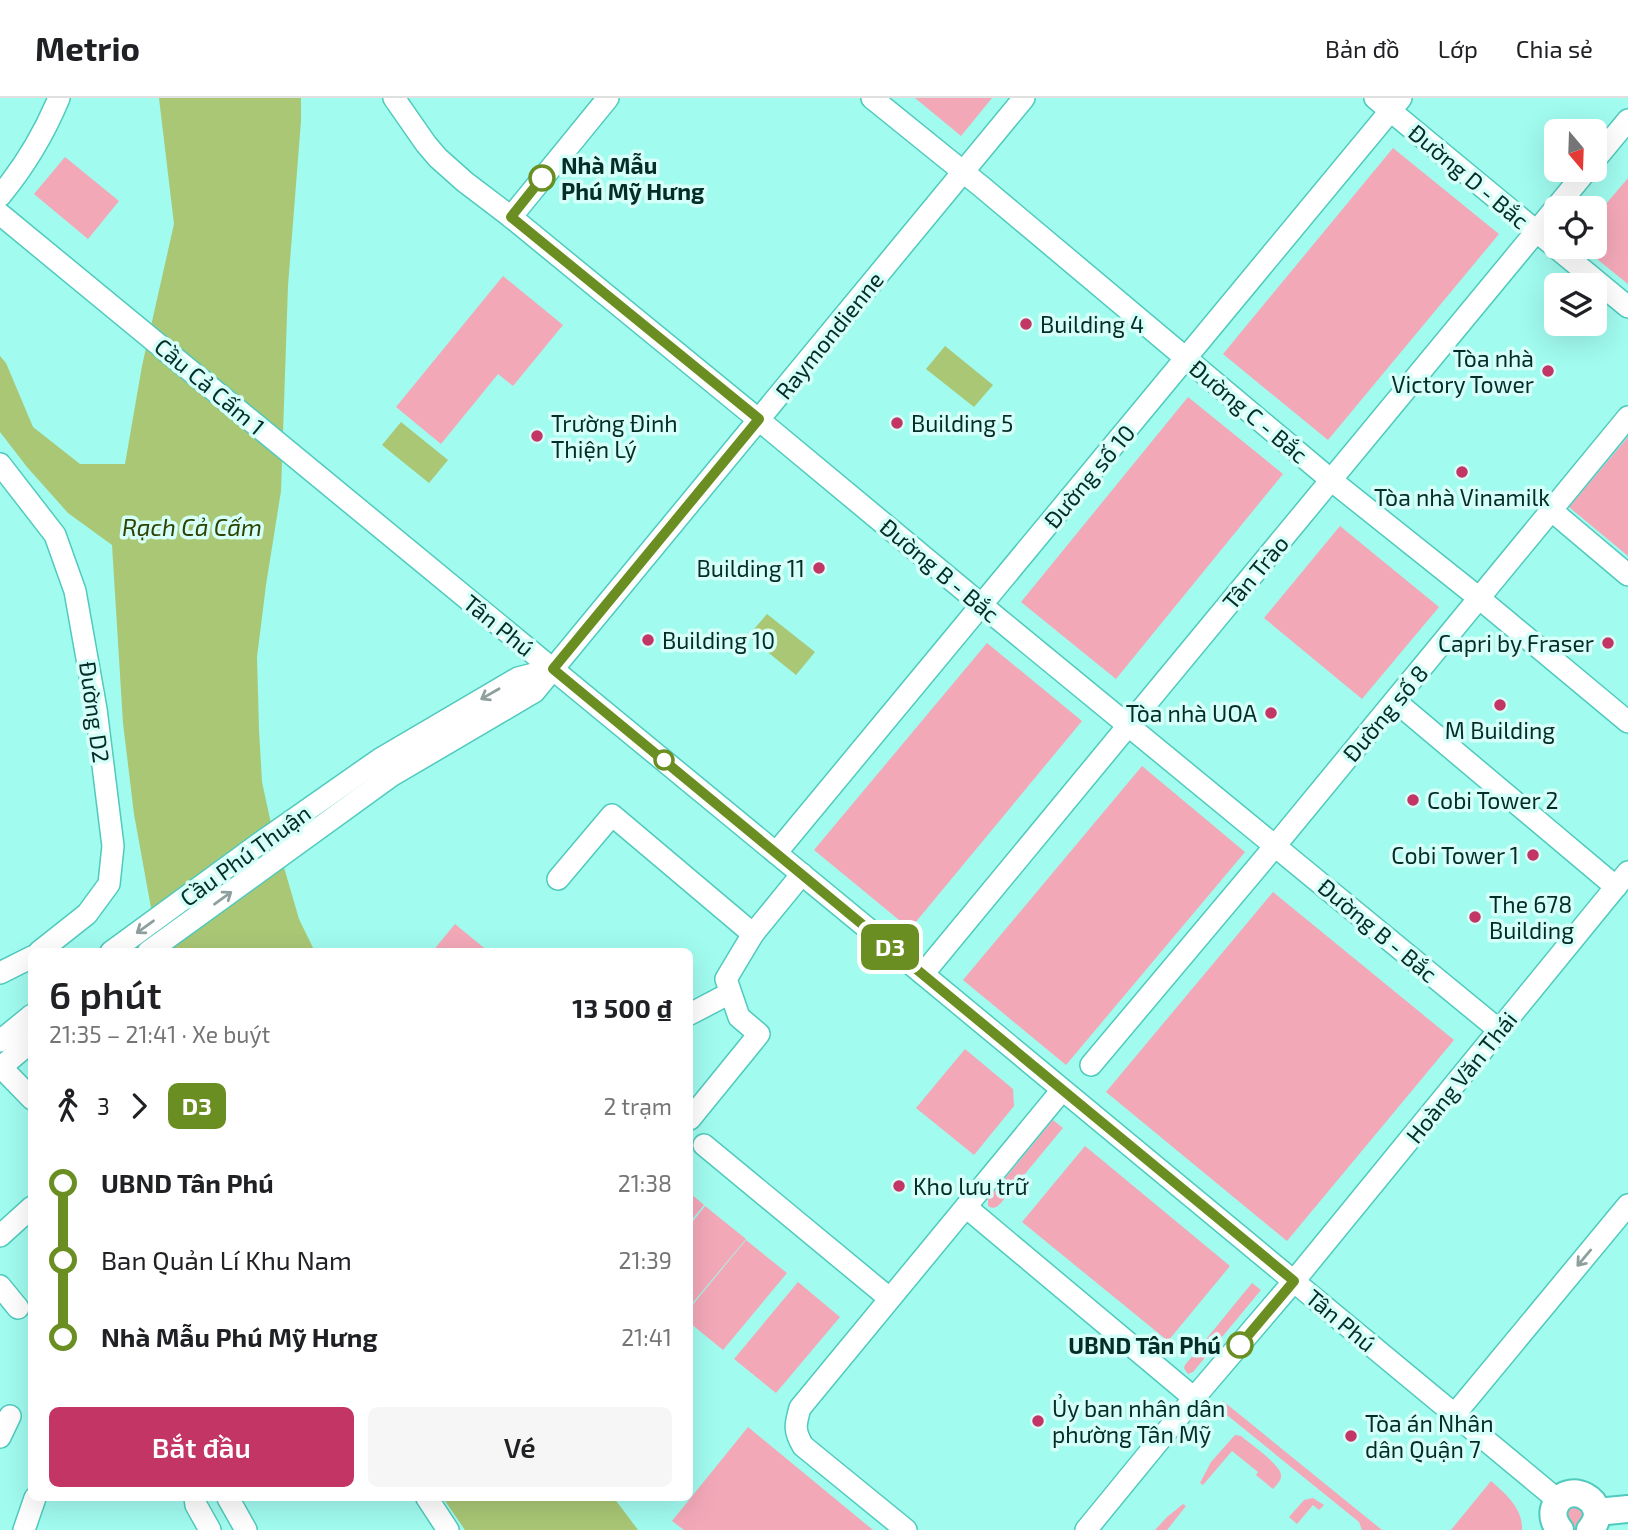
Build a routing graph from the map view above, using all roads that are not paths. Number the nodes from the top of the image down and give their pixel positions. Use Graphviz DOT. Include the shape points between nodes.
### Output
graph roads {
  1 [pos="59,98"];
  2 [pos="394,98"];
  3 [pos="608,98"];
  4 [pos="872,98"];
  5 [pos="1024,98"];
  6 [pos="1389,102"];
  7 [pos="1628,120"];
  8 [pos="1607,145"];
  9 [pos="963,172"];
  10 [pos="1577,182"];
  11 [pos="0,196"];
  12 [pos="0,214"];
  13 [pos="511,217"];
  14 [pos="1535,232"];
  15 [pos="1628,307"];
  16 [pos="1186,358"];
  17 [pos="1628,417"];
  18 [pos="759,419"];
  19 [pos="0,464"];
  20 [pos="1331,480"];
  21 [pos="346,499"];
  22 [pos="1551,510"];
  23 [pos="1628,575"];
  24 [pos="1479,598"];
  25 [pos="982,605"];
  26 [pos="553,669"];
  27 [pos="1395,701"];
  28 [pos="1628,722"];
  29 [pos="1128,725"];
  30 [pos="386,768"];
  31 [pos="1275,846"];
  32 [pos="776,853"];
  33 [pos="802,874"];
  34 [pos="558,879"];
  35 [pos="1622,879"];
  36 [pos="753,934"];
  37 [pos="44,948"];
  38 [pos="116,948"];
  39 [pos="153,948"];
  40 [pos="28,959"];
  41 [pos="0,973"];
  42 [pos="923,974"];
  43 [pos="730,993"];
  44 [pos="693,1012"];
  45 [pos="28,1018"];
  46 [pos="1499,1030"];
  47 [pos="0,1041"];
  48 [pos="28,1044"];
  49 [pos="1091,1065"];
  50 [pos="1,1067"];
  51 [pos="1062,1090"];
  52 [pos="28,1095"];
  53 [pos="693,1115"];
  54 [pos="704,1145"];
  55 [pos="1628,1205"];
  56 [pos="966,1207"];
  57 [pos="28,1211"];
  58 [pos="0,1236"];
  59 [pos="1294,1281"];
  60 [pos="0,1286"];
  61 [pos="889,1298"];
  62 [pos="18,1308"];
  63 [pos="1194,1398"];
  64 [pos="1455,1414"];
  65 [pos="10,1416"];
  66 [pos="0,1437"];
  67 [pos="35,1501"];
  68 [pos="195,1501"];
  69 [pos="230,1501"];
  70 [pos="429,1501"];
  71 [pos="1559,1501"];
  72 [pos="1628,1509"];
  73 [pos="1593,1521"];
  74 [pos="24,1530"];
  75 [pos="211,1530"];
  76 [pos="246,1530"];
  77 [pos="448,1530"];
  78 [pos="906,1530"];
  79 [pos="1086,1530"];
  80 [pos="1560,1530"];
  1 -- 11 [label="street" via="39,142"];
  2 -- 13 [label="street, Đường B - Bắc" via="438,158"];
  3 -- 13 [label="street"];
  4 -- 9 [label="street, Đường C - Bắc"];
  5 -- 9 [label="street, Raymondienne"];
  6 -- 14 [label="street, Đường D - Bắc"];
  6 -- 16 [label="street, Đường số 10"];
  7 -- 8 [label="street"];
  9 -- 16 [label="street, Đường C - Bắc"];
  9 -- 18 [label="street, Raymondienne"];
  10 -- 14 [label="street, Tân Trào"];
  12 -- 21 [label="street, Cầu Cả Cấm 1"];
  13 -- 18 [label="street, Đường B - Bắc"];
  14 -- 15 [label="street, Đường D - Bắc"];
  14 -- 20 [label="street, Tân Trào"];
  16 -- 20 [label="street, Đường C - Bắc"];
  16 -- 25 [label="street, Đường số 10"];
  17 -- 22 [label="street, Đường số 8"];
  18 -- 25 [label="street, Đường B - Bắc"];
  18 -- 26 [label="street, Raymondienne"];
  19 -- 37 [label="street, Đường D2" via="55,535 75,591 113,846 109,884 87,914"];
  20 -- 24 [label="street, Đường C - Bắc"];
  20 -- 29 [label="street, Tân Trào"];
  21 -- 26 [label="street, Tân Phú"];
  22 -- 23 [label="street"];
  22 -- 24 [label="street, Đường số 8"];
  24 -- 27 [label="street, Đường số 8"];
  24 -- 28 [label="street, Đường C - Bắc"];
  25 -- 29 [label="street, Đường B - Bắc"];
  25 -- 32 [label="street, Đường số 10"];
  26 -- 30 [label="street, Raymondienne" via="534,692"];
  26 -- 32 [label="street, Tân Phú"];
  27 -- 31 [label="street, Đường số 8"];
  27 -- 35 [label="street"];
  29 -- 31 [label="street, Đường B - Bắc"];
  29 -- 42 [label="street, Tân Trào"];
  30 -- 38 [label="street, Cầu Phú Thuận, one-way" via="231,864"];
  39 -- 30 [label="street, Cầu Phú Thuận, one-way"];
  31 -- 46 [label="street, Đường B - Bắc"];
  31 -- 49 [label="street, Đường số 8"];
  32 -- 33 [label="street, Tân Phú"];
  33 -- 36 [label="street"];
  33 -- 42 [label="street, Tân Phú"];
  34 -- 36 [label="street" via="612,815"];
  35 -- 46 [label="street, Hoàng Văn Thái"];
  36 -- 43 [label="street" via="726,979"];
  40 -- 41 [label="street"];
  42 -- 51 [label="street, Tân Phú"];
  43 -- 44 [label="street"];
  43 -- 53 [label="street" via="739,1017 760,1034"];
  45 -- 47 [label="street"];
  46 -- 59 [label="street, Hoàng Văn Thái"];
  48 -- 50 [label="street"];
  50 -- 52 [label="street"];
  51 -- 56 [label="street"];
  51 -- 59 [label="street, Tân Phú"];
  54 -- 61 [label="street"];
  55 -- 64 [label="street, one-way"];
  56 -- 61 [label="street"];
  56 -- 63 [label="street"];
  57 -- 58 [label="street"];
  59 -- 63 [label="street, Hoàng Văn Thái"];
  59 -- 64 [label="street, Tân Phú"];
  60 -- 62 [label="street"];
  61 -- 78 [label="street" via="800,1408 796,1435 803,1446"];
  63 -- 79 [label="street, Hoàng Văn Thái"];
  64 -- 71 [label="street, Tân Phú"];
  65 -- 66 [label="street"];
  67 -- 74 [label="street"];
  68 -- 75 [label="street"];
  69 -- 76 [label="street"];
  70 -- 77 [label="street"];
  71 -- 73 [label="main road" via="1571,1493 1585,1495 1591,1500"];
  71 -- 80 [label="main road" via="1553,1514"];
  72 -- 73 [label="main road"];
}
